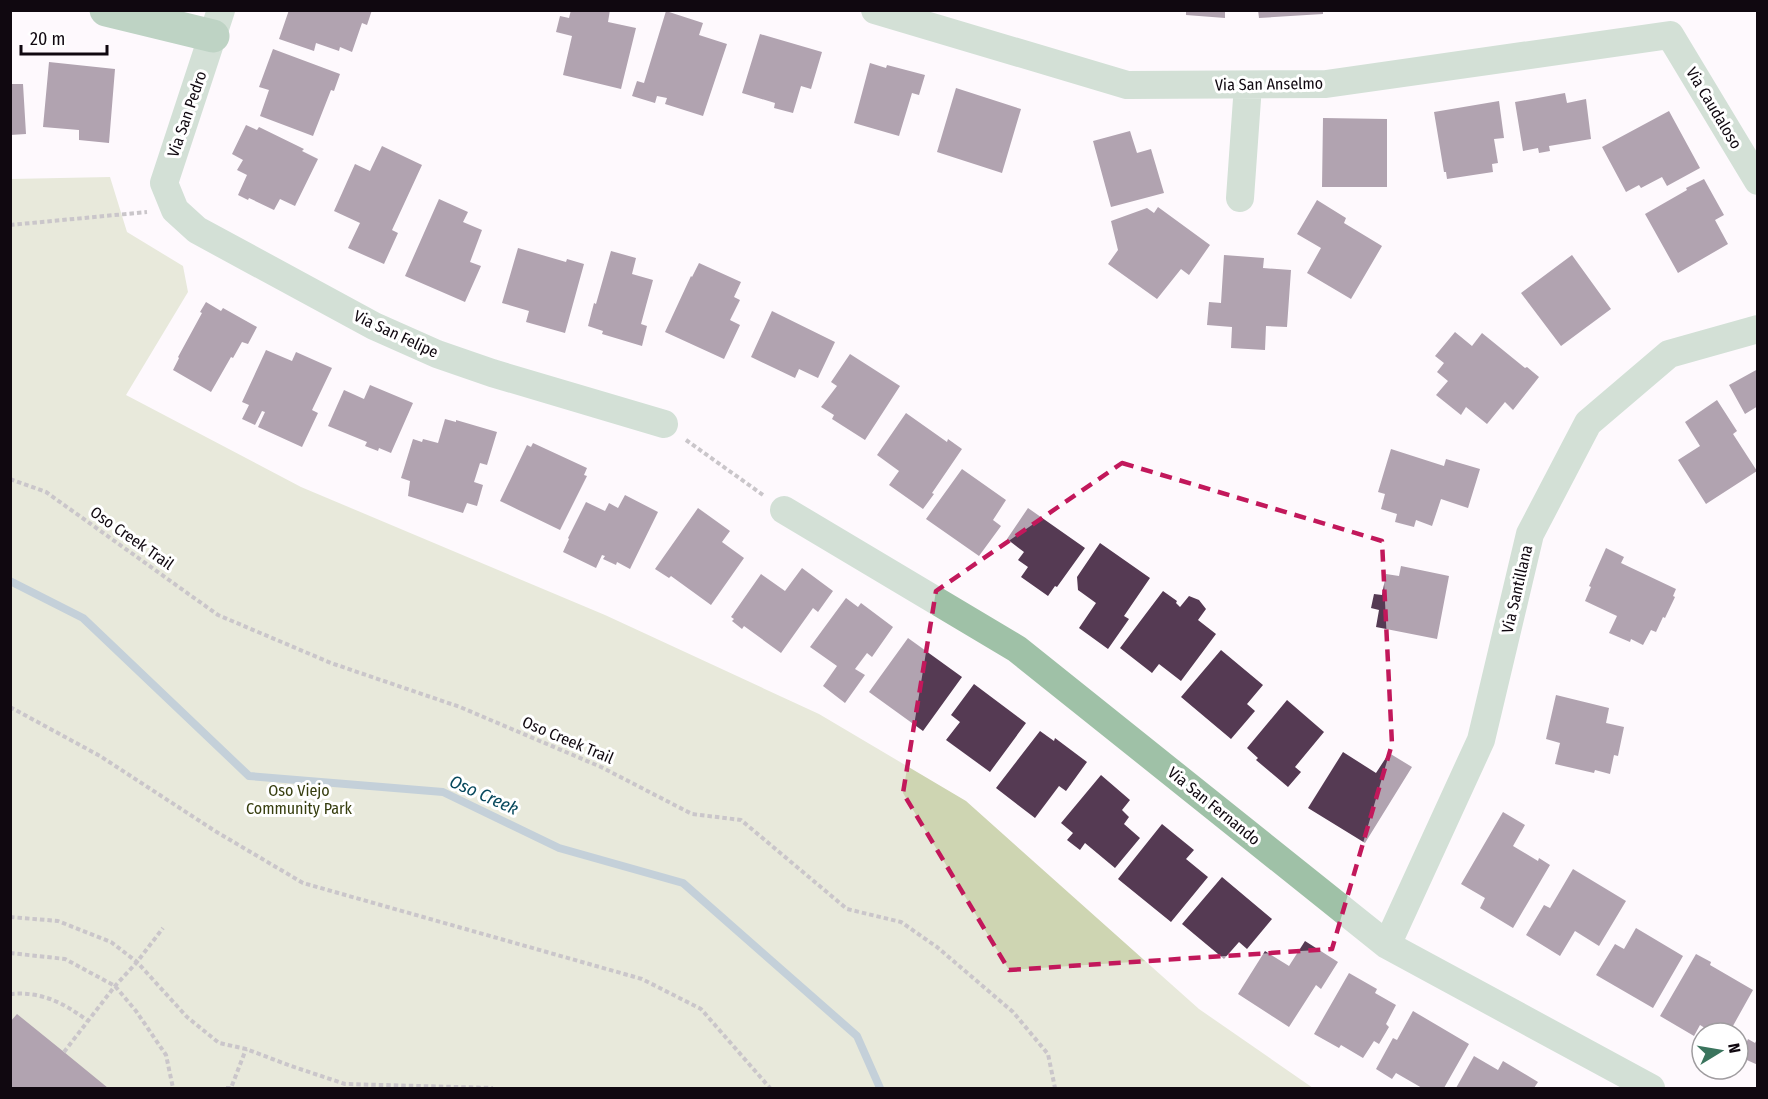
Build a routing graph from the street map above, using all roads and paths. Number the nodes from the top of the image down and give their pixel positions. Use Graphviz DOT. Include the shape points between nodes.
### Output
graph roads {
  1 [pos="106,10"];
  2 [pos="874,10"];
  3 [pos="217,23"];
  4 [pos="1670,35"];
  5 [pos="1248,85"];
  6 [pos="1758,181"];
  7 [pos="164,183"];
  8 [pos="1240,198"];
  9 [pos="175,210"];
  10 [pos="10,225"];
  11 [pos="1758,328"];
  12 [pos="664,424"];
  13 [pos="10,479"];
  14 [pos="784,510"];
  15 [pos="10,707"];
  16 [pos="10,917"];
  17 [pos="163,928"];
  18 [pos="1387,945"];
  19 [pos="10,954"];
  20 [pos="137,962"];
  21 [pos="115,986"];
  22 [pos="10,994"];
  23 [pos="88,1021"];
  24 [pos="246,1049"];
  25 [pos="64,1052"];
  26 [pos="173,1089"];
  27 [pos="226,1089"];
  28 [pos="493,1089"];
  29 [pos="770,1089"];
  30 [pos="1055,1089"];
  31 [pos="1651,1089"];
  1 -- 3 [label="street"];
  2 -- 5 [label="street, Via San Anselmo" via="1127,85"];
  3 -- 7 [label="street, Via San Pedro"];
  4 -- 5 [label="street, Via San Anselmo" via="1326,84"];
  4 -- 6 [label="street, Via Caudaloso"];
  5 -- 8 [label="street"];
  7 -- 9 [label="street, Via San Felipe"];
  9 -- 10 [label="path"];
  9 -- 12 [label="street, Via San Felipe" via="197,230 374,326 437,354"];
  11 -- 18 [label="street, Via Santillana" via="1669,354 1588,423 1530,534 1481,740"];
  12 -- 14 [label="path"];
  13 -- 30 [label="path, Oso Creek Trail" via="46,492 218,615 331,663 471,712 601,767 692,814 741,820 847,909 901,922 937,947 1013,1012 1048,1054"];
  14 -- 18 [label="street, Via San Fernando" via="1017,649"];
  15 -- 29 [label="path" via="100,756 303,883 642,979 701,1009"];
  16 -- 20 [label="path" via="58,921 111,942"];
  17 -- 20 [label="path"];
  18 -- 31 [label="street, Via San Fernando"];
  19 -- 21 [label="path" via="65,959"];
  20 -- 21 [label="path"];
  20 -- 24 [label="path" via="187,1017 219,1043"];
  21 -- 23 [label="path"];
  21 -- 26 [label="path" via="166,1055"];
  22 -- 23 [label="path" via="39,995 70,1007"];
  23 -- 25 [label="path"];
  24 -- 27 [label="path" via="231,1088"];
  24 -- 28 [label="path" via="345,1084"];
}
